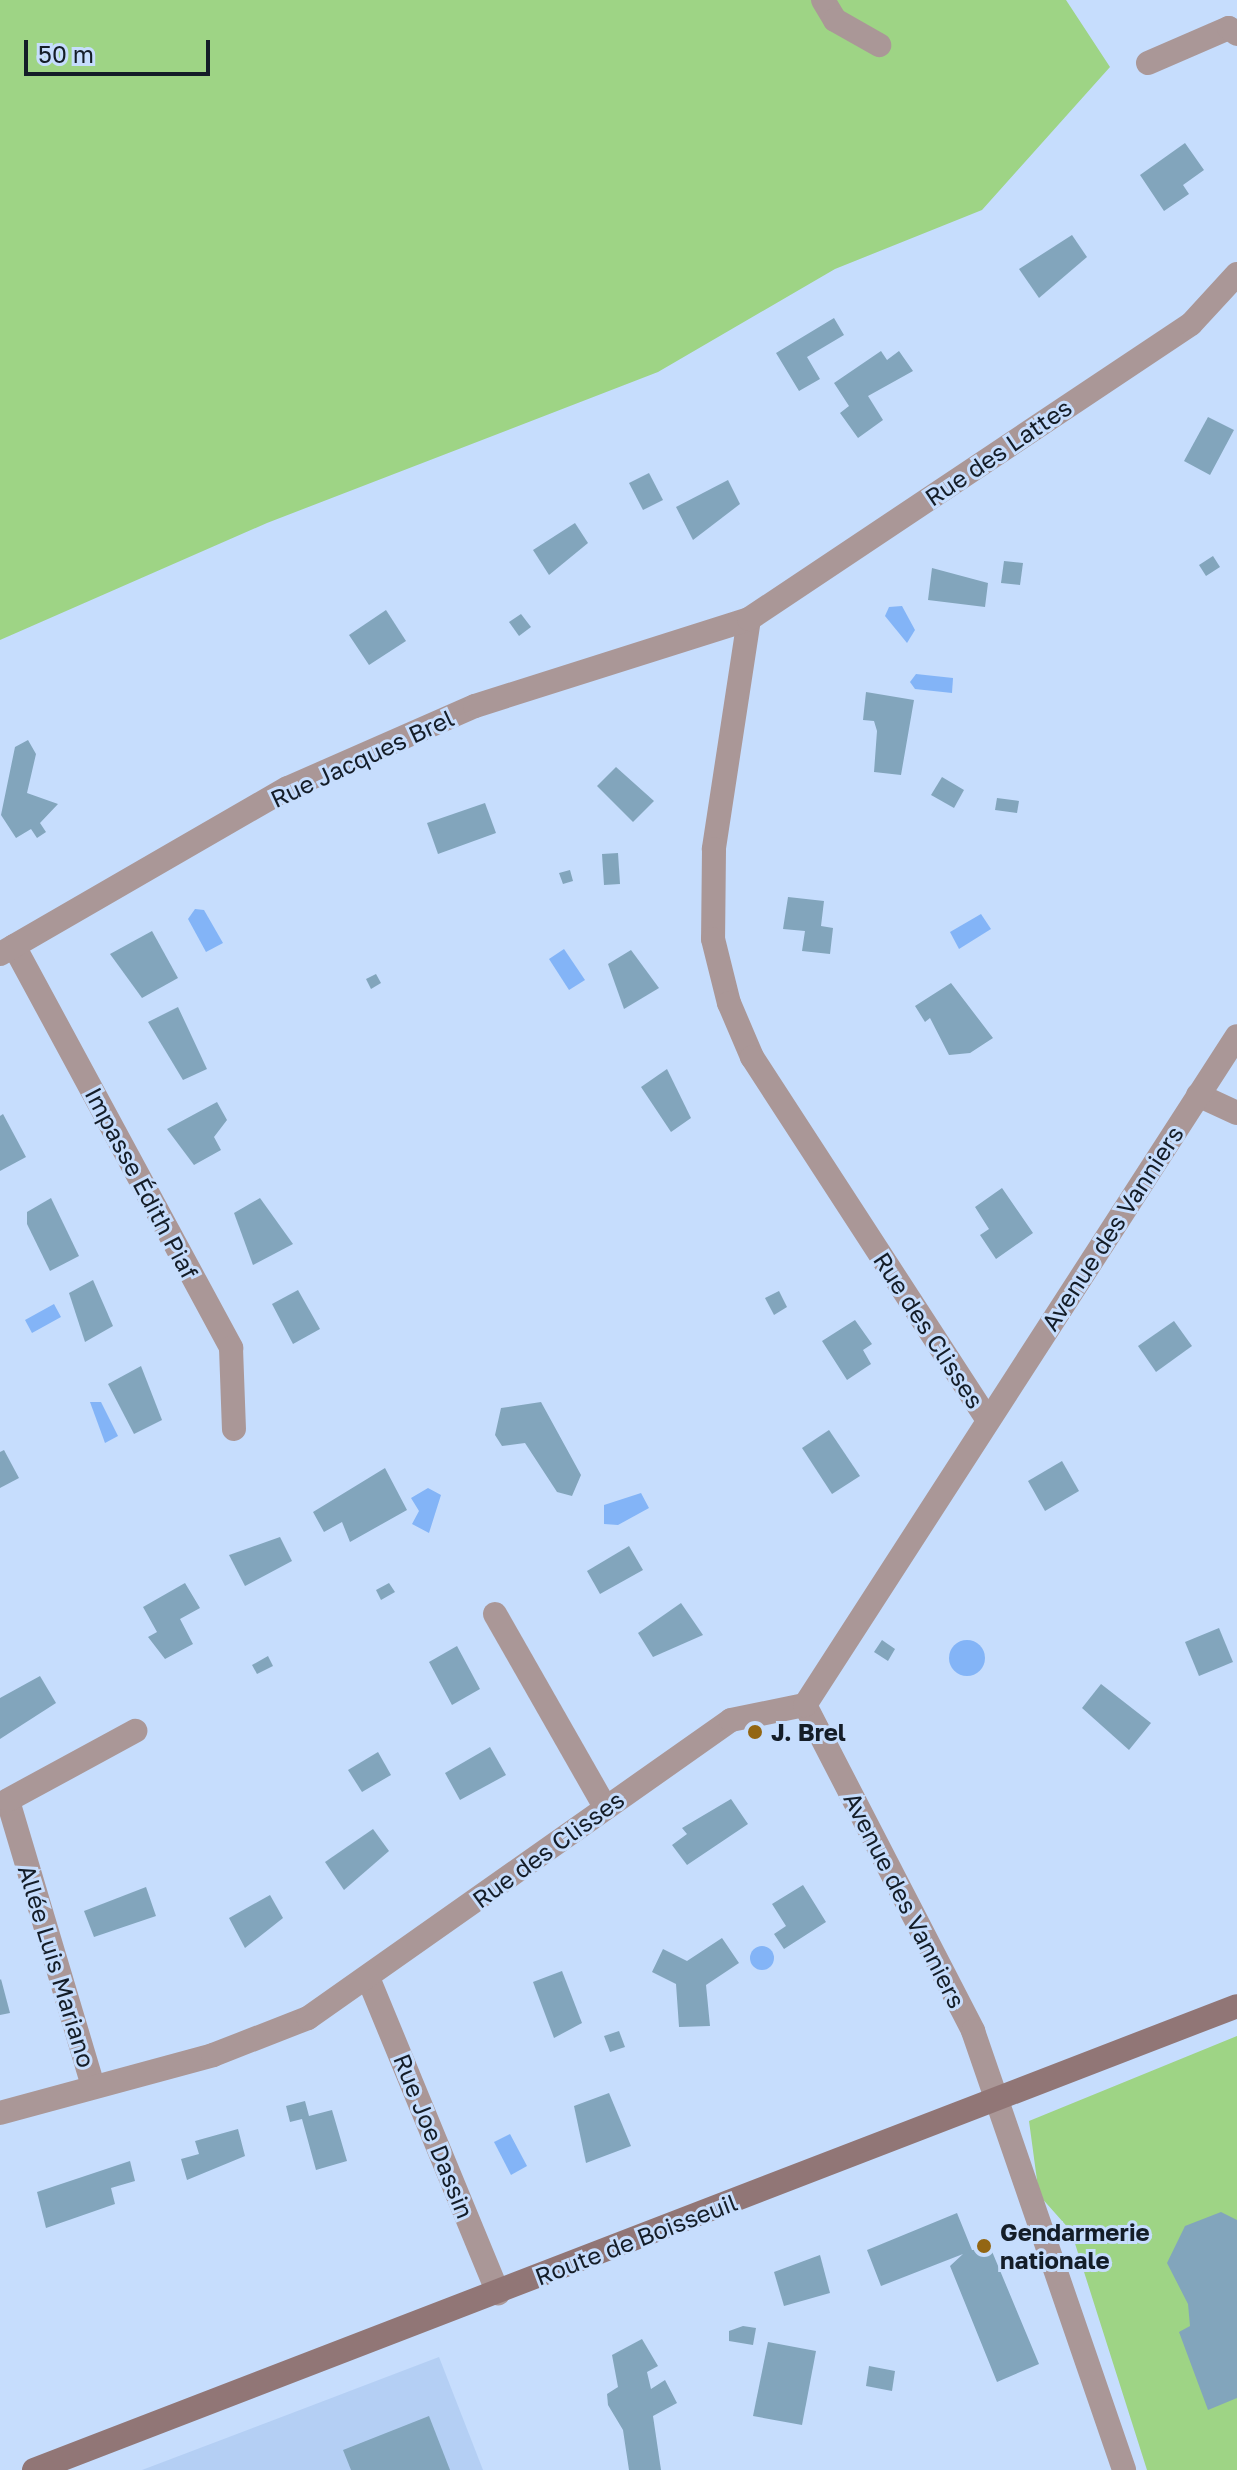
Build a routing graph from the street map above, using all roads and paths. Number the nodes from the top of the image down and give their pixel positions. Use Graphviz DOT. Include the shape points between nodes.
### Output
graph roads {
  1 [pos="823,0"];
  2 [pos="1234,28"];
  3 [pos="879,45"];
  4 [pos="1148,63"];
  5 [pos="1237,274"];
  6 [pos="749,619"];
  7 [pos="7,950"];
  8 [pos="1237,1036"];
  9 [pos="1198,1095"];
  10 [pos="1237,1113"];
  11 [pos="987,1419"];
  12 [pos="234,1429"];
  13 [pos="495,1614"];
  14 [pos="805,1705"];
  15 [pos="135,1731"];
  16 [pos="605,1807"];
  17 [pos="369,1980"];
  18 [pos="1237,2006"];
  19 [pos="93,2086"];
  20 [pos="997,2098"];
  21 [pos="0,2113"];
  22 [pos="498,2293"];
  23 [pos="34,2470"];
  24 [pos="1124,2470"];
  1 -- 3 [label="street" via="835,20"];
  2 -- 4 [label="street"];
  5 -- 6 [label="street, Rue des Lattes" via="1191,324"];
  6 -- 7 [label="street, Rue Jacques Brel" via="475,706 288,788"];
  6 -- 11 [label="street, Rue des Clisses" via="714,849 713,939 729,1003 752,1057"];
  7 -- 12 [label="street, Impasse Édith Piaf" via="231,1348"];
  8 -- 9 [label="street, Avenue des Vanniers"];
  9 -- 10 [label="street"];
  9 -- 11 [label="street, Avenue des Vanniers"];
  11 -- 14 [label="street, Rue des Clisses"];
  13 -- 16 [label="street"];
  14 -- 16 [label="street, Rue des Clisses" via="731,1720"];
  14 -- 20 [label="street, Avenue des Vanniers" via="973,2031"];
  15 -- 19 [label="street, Allée Luis Mariano" via="8,1800"];
  16 -- 17 [label="street, Rue des Clisses"];
  17 -- 19 [label="street" via="308,2018 227,2050"];
  17 -- 22 [label="street, Rue Joe Dassin"];
  18 -- 20 [label="main road, Route de Boisseuil"];
  19 -- 21 [label="street"];
  20 -- 22 [label="main road, Route de Boisseuil"];
  20 -- 24 [label="street, Avenue des Vanniers"];
  22 -- 23 [label="main road, Route de Boisseuil"];
}
